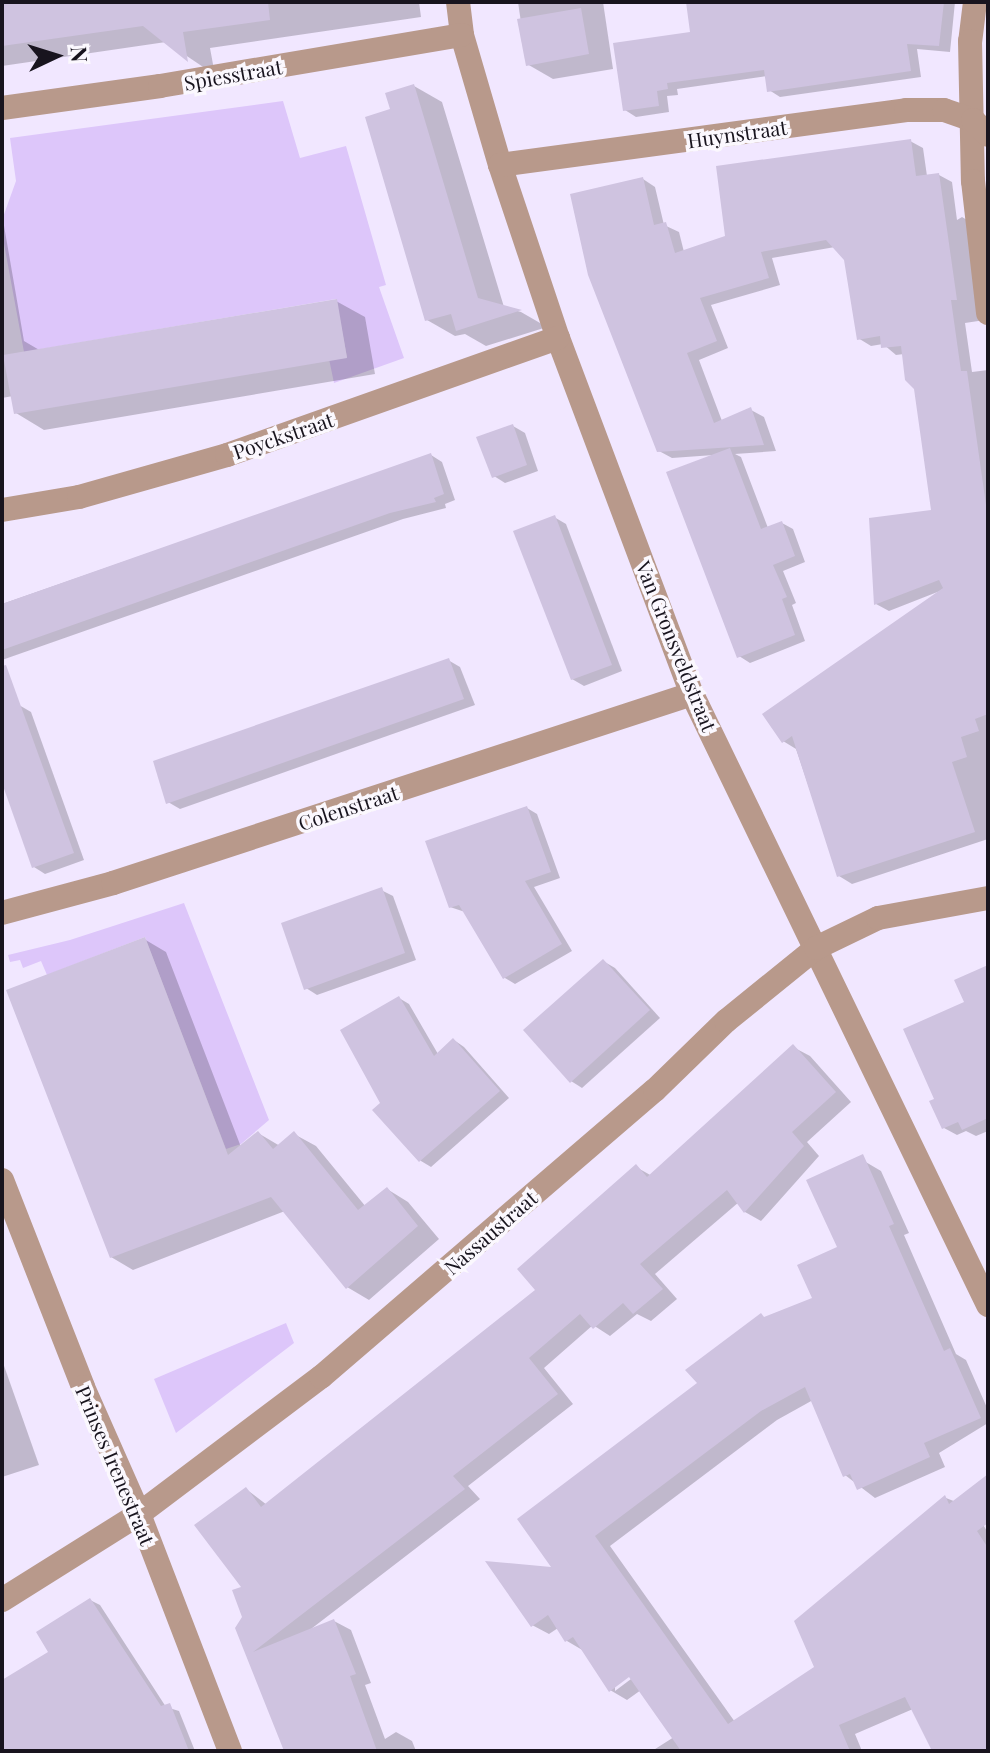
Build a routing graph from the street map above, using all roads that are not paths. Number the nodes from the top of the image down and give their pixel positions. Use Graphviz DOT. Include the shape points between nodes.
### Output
graph roads {
  1 [pos="458,2"];
  2 [pos="975,2"];
  3 [pos="462,35"];
  4 [pos="988,91"];
  5 [pos="2,108"];
  6 [pos="980,128"];
  7 [pos="500,165"];
  8 [pos="988,313"];
  9 [pos="558,338"];
  10 [pos="2,510"];
  11 [pos="692,694"];
  12 [pos="988,898"];
  13 [pos="2,913"];
  14 [pos="816,948"];
  15 [pos="2,1180"];
  16 [pos="988,1305"];
  17 [pos="139,1514"];
  18 [pos="2,1600"];
  19 [pos="230,1751"];
  1 -- 3 [label="street, Van Gronsveldstraat"];
  2 -- 6 [label="street" via="970,41"];
  3 -- 5 [label="street, Spiesstraat"];
  3 -- 7 [label="street, Van Gronsveldstraat"];
  4 -- 6 [label="street"];
  6 -- 7 [label="street, Huynstraat" via="944,110 906,110"];
  6 -- 8 [label="street" via="973,181"];
  7 -- 9 [label="street, Van Gronsveldstraat"];
  9 -- 10 [label="street, Poyckstraat" via="227,455 79,497"];
  9 -- 11 [label="street, Van Gronsveldstraat"];
  11 -- 13 [label="street, Colenstraat" via="113,883"];
  11 -- 14 [label="street, Van Gronsveldstraat"];
  12 -- 14 [label="street, Nassaustraat" via="878,918"];
  14 -- 16 [label="street, Van Gronsveldstraat"];
  14 -- 17 [label="street, Nassaustraat" via="321,1377"];
  15 -- 17 [label="street, Prinses Irenestraat"];
  17 -- 18 [label="street, Nassaustraat"];
  17 -- 19 [label="street, Prinses Irenestraat"];
}
